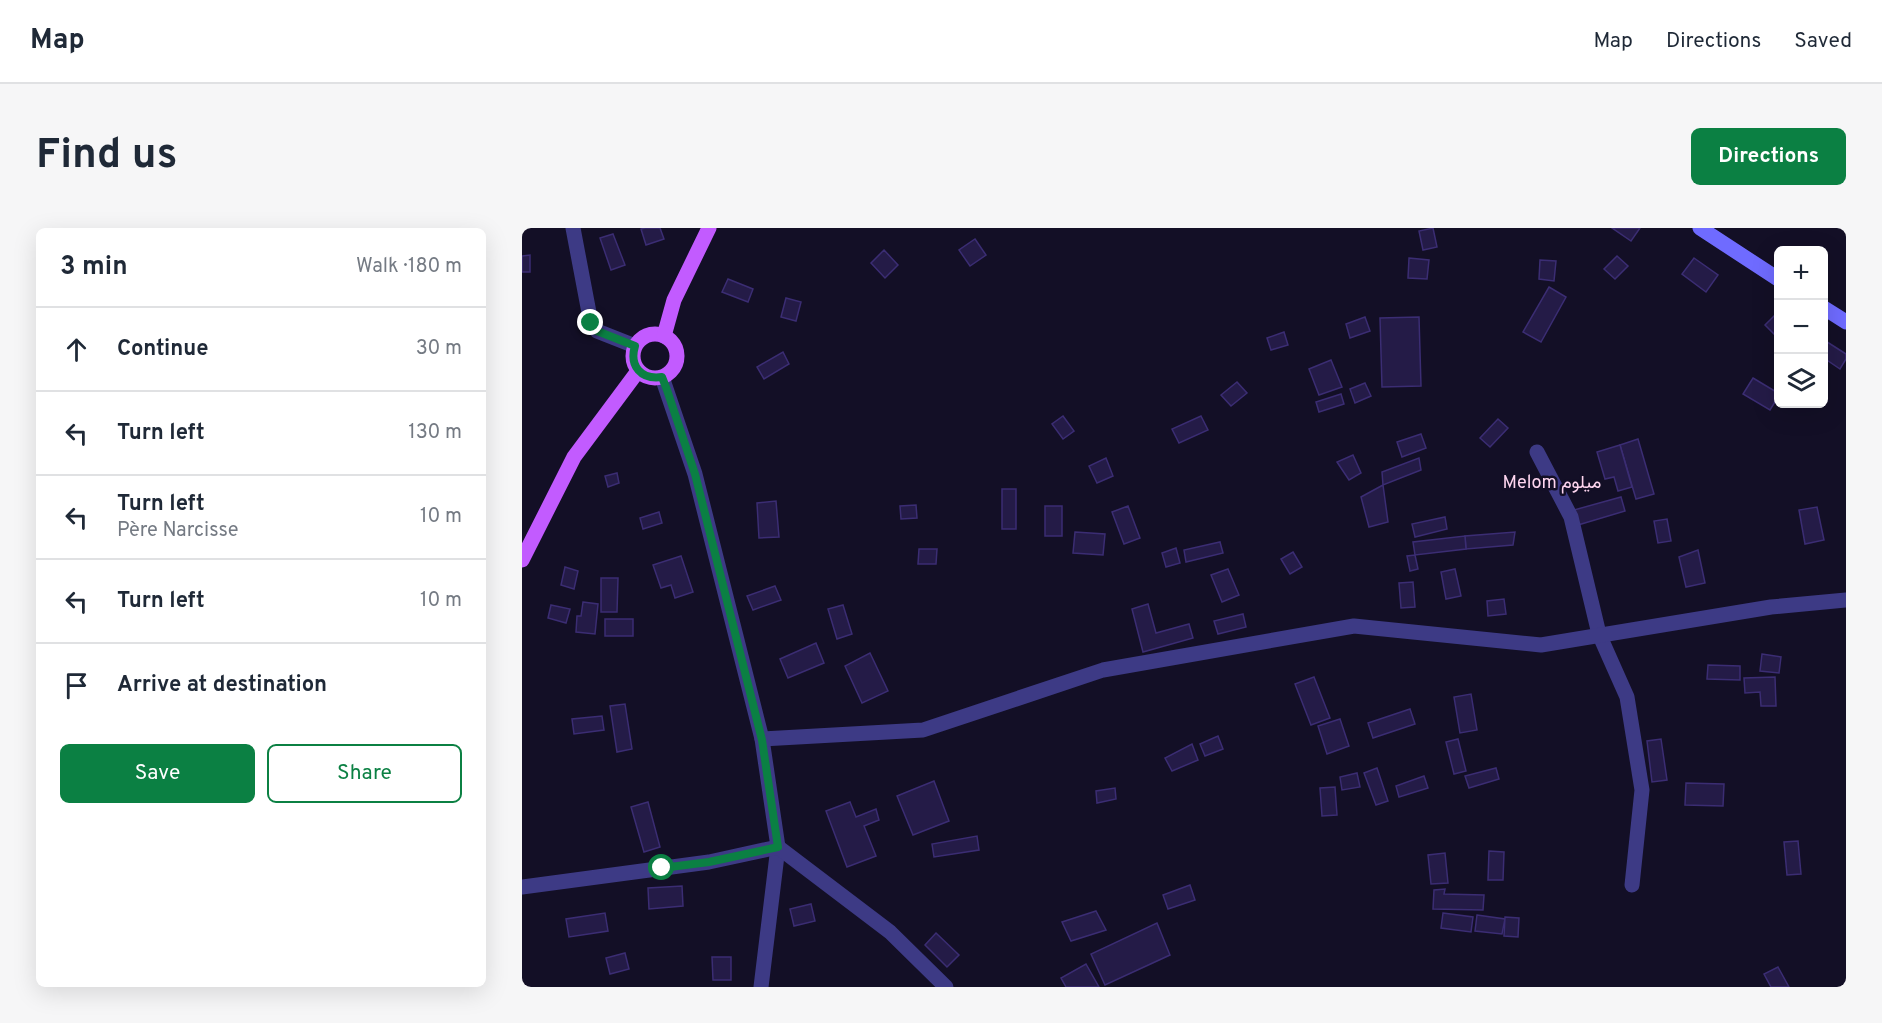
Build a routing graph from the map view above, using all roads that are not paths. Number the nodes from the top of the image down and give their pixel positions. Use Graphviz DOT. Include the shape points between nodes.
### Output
graph roads {
  1 [pos="573,228"];
  2 [pos="709,228"];
  3 [pos="1700,228"];
  4 [pos="1774,276"];
  5 [pos="1828,311"];
  6 [pos="1846,322"];
  7 [pos="664,336"];
  8 [pos="635,346"];
  9 [pos="638,371"];
  10 [pos="662,377"];
  11 [pos="1536,452"];
  12 [pos="522,560"];
  13 [pos="1846,600"];
  14 [pos="1599,634"];
  15 [pos="762,740"];
  16 [pos="778,847"];
  17 [pos="1632,885"];
  18 [pos="522,887"];
  19 [pos="761,987"];
  20 [pos="946,987"];
  1 -- 8 [label="street" via="591,323 597,331"];
  2 -- 7 [label="main road" via="674,300"];
  3 -- 4 [label="main road"];
  5 -- 6 [label="main road"];
  7 -- 8 [label="main road" via="648,335"];
  7 -- 10 [label="main road" via="671,341 677,357 675,365"];
  8 -- 9 [label="main road" via="632,355"];
  9 -- 10 [label="main road" via="645,376"];
  9 -- 12 [label="main road" via="574,457"];
  10 -- 15 [label="street" via="695,474"];
  11 -- 14 [label="street" via="1570,516"];
  13 -- 14 [label="street" via="1772,607"];
  14 -- 15 [label="street" via="1541,645 1354,626 1103,670 923,730"];
  14 -- 17 [label="street" via="1627,697 1642,790"];
  15 -- 16 [label="street"];
  16 -- 18 [label="street" via="709,862"];
  16 -- 19 [label="street"];
  16 -- 20 [label="street" via="890,932"];
}
